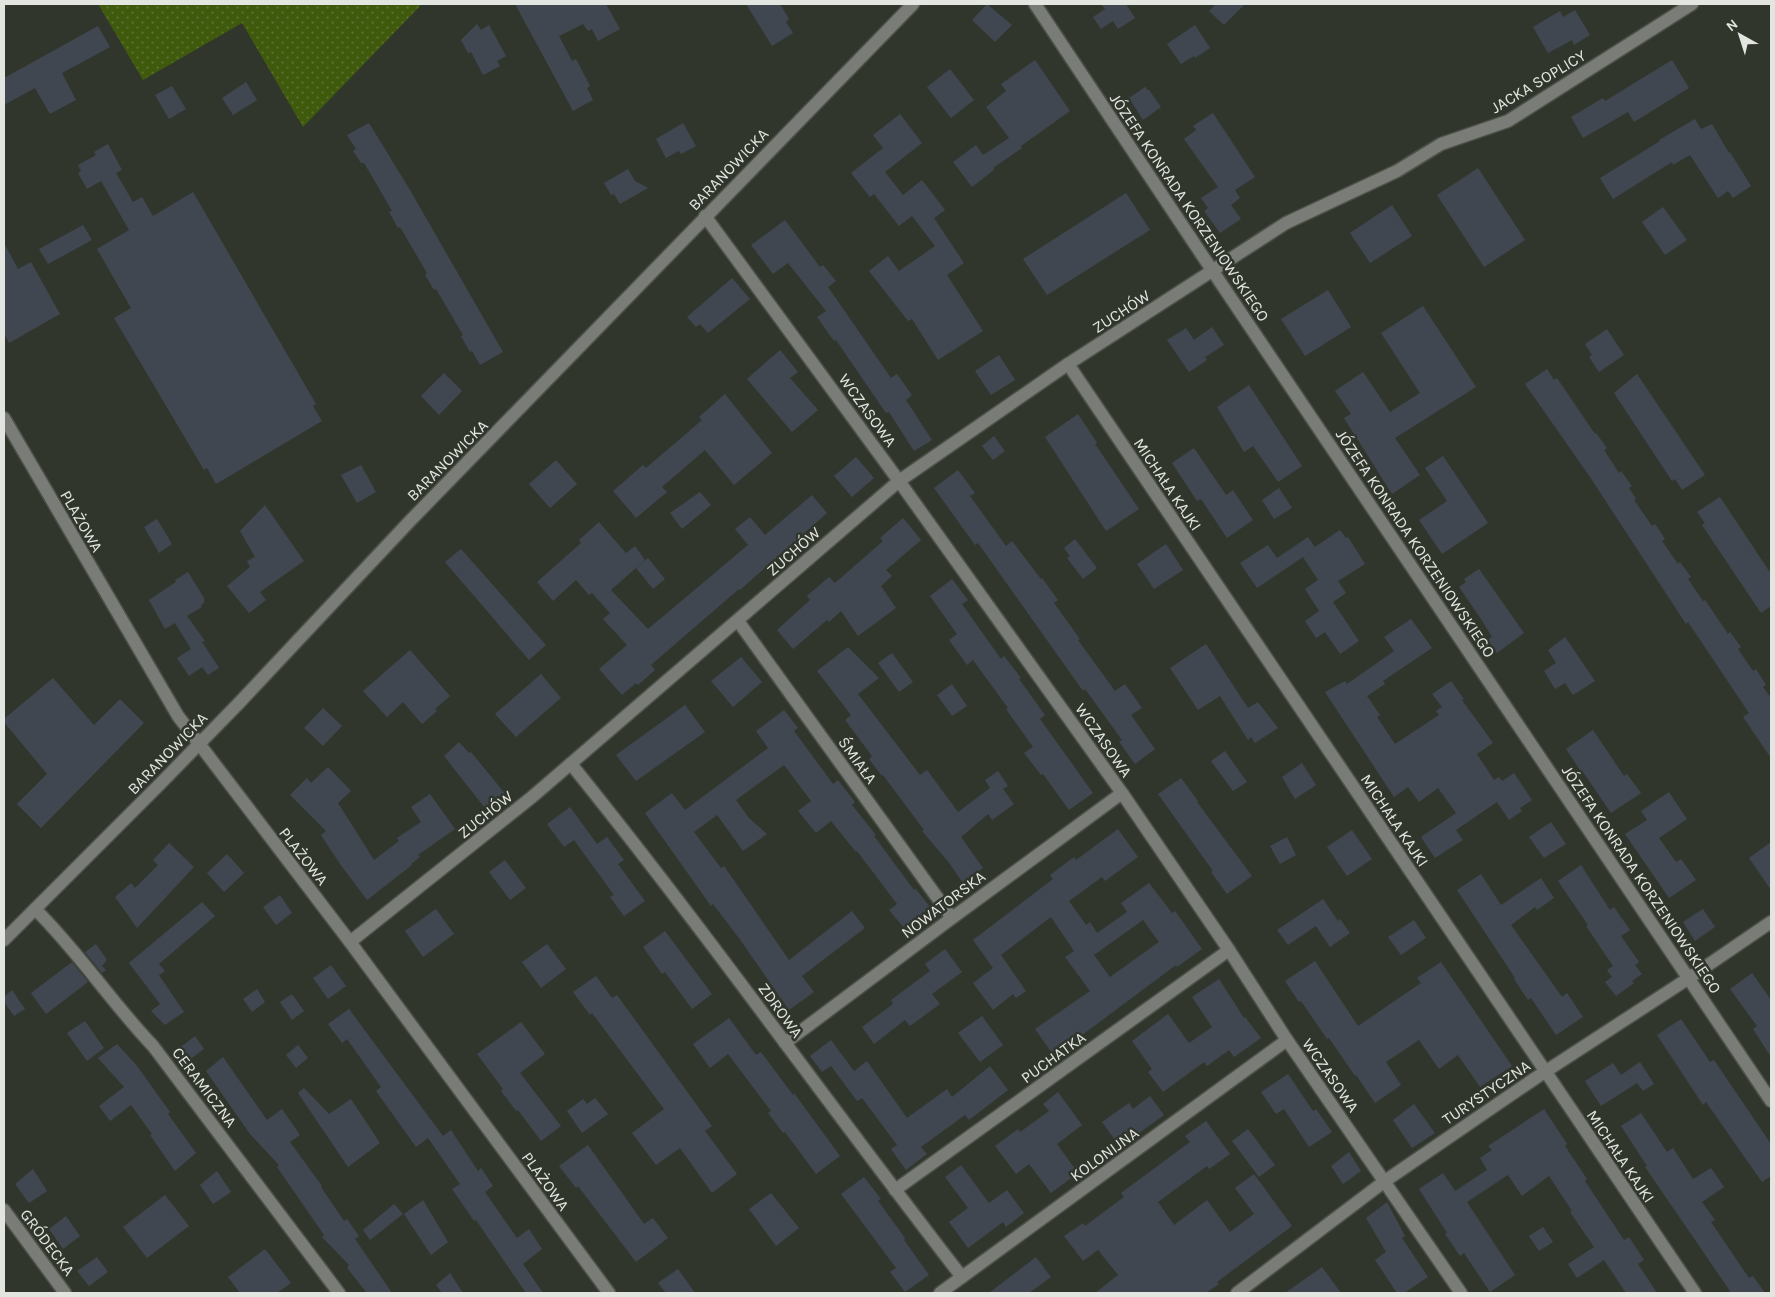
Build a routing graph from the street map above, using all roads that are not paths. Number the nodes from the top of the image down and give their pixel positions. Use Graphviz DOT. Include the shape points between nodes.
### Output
graph roads {
  1 [pos="913,4"];
  2 [pos="1035,4"];
  3 [pos="1692,4"];
  4 [pos="705,216"];
  5 [pos="1286,223"];
  6 [pos="1212,270"];
  7 [pos="1068,364"];
  8 [pos="4,418"];
  9 [pos="899,481"];
  10 [pos="738,621"];
  11 [pos="199,745"];
  12 [pos="571,764"];
  13 [pos="1122,793"];
  14 [pos="35,909"];
  15 [pos="952,918"];
  16 [pos="1766,925"];
  17 [pos="4,940"];
  18 [pos="350,942"];
  19 [pos="1229,950"];
  20 [pos="1689,978"];
  21 [pos="1287,1040"];
  22 [pos="785,1043"];
  23 [pos="1545,1072"];
  24 [pos="1771,1101"];
  25 [pos="1385,1181"];
  26 [pos="895,1190"];
  27 [pos="4,1210"];
  28 [pos="962,1277"];
  29 [pos="65,1293"];
  30 [pos="339,1293"];
  31 [pos="610,1293"];
  32 [pos="940,1293"];
  33 [pos="1237,1293"];
  34 [pos="1461,1293"];
  35 [pos="1694,1293"];
  1 -- 4 [label="street, BARANOWICKA"];
  2 -- 6 [label="street, JÓZEFA KONRADA KORZENIOWSKIEGO"];
  3 -- 5 [label="street, JACKA SOPLICY" via="1508,121 1441,144 1397,171"];
  4 -- 9 [label="street, WCZASOWA"];
  4 -- 11 [label="street, BARANOWICKA"];
  5 -- 6 [label="street, ZUCHÓW"];
  6 -- 7 [label="street, ZUCHÓW"];
  6 -- 20 [label="street, JÓZEFA KONRADA KORZENIOWSKIEGO"];
  7 -- 9 [label="street, ZUCHÓW"];
  7 -- 23 [label="street, MICHAŁA KAJKI"];
  8 -- 11 [label="street, PLAŻOWA" via="143,658"];
  9 -- 10 [label="street, ZUCHÓW"];
  9 -- 13 [label="street, WCZASOWA"];
  10 -- 12 [label="street, ZUCHÓW"];
  10 -- 15 [label="street, ŚMIAŁA"];
  11 -- 14 [label="street, BARANOWICKA"];
  11 -- 18 [label="street, PLAŻOWA"];
  12 -- 18 [label="street, ZUCHÓW"];
  12 -- 22 [label="street, ZDROWA" via="743,984"];
  13 -- 15 [label="street, NOWATORSKA"];
  13 -- 19 [label="street, WCZASOWA"];
  14 -- 17 [label="street, BARANOWICKA"];
  14 -- 30 [label="street, CERAMICZNA" via="153,1046"];
  15 -- 22 [label="street, NOWATORSKA"];
  16 -- 20 [label="street, TURYSTYCZNA"];
  18 -- 31 [label="street, PLAŻOWA"];
  19 -- 21 [label="street, WCZASOWA"];
  19 -- 26 [label="street, PUCHATKA"];
  20 -- 23 [label="street, TURYSTYCZNA"];
  20 -- 24 [label="street, JÓZEFA KONRADA KORZENIOWSKIEGO"];
  21 -- 25 [label="street, WCZASOWA"];
  21 -- 28 [label="street, KOLONIJNA"];
  22 -- 26 [label="street, ZDROWA"];
  23 -- 25 [label="street, TURYSTYCZNA"];
  23 -- 35 [label="street, MICHAŁA KAJKI"];
  25 -- 33 [label="street, TURYSTYCZNA"];
  25 -- 34 [label="street, WCZASOWA"];
  26 -- 28 [label="street, ZDROWA"];
  27 -- 29 [label="street, GRÓDECKA"];
  28 -- 32 [label="street, KOLONIJNA"];
}
